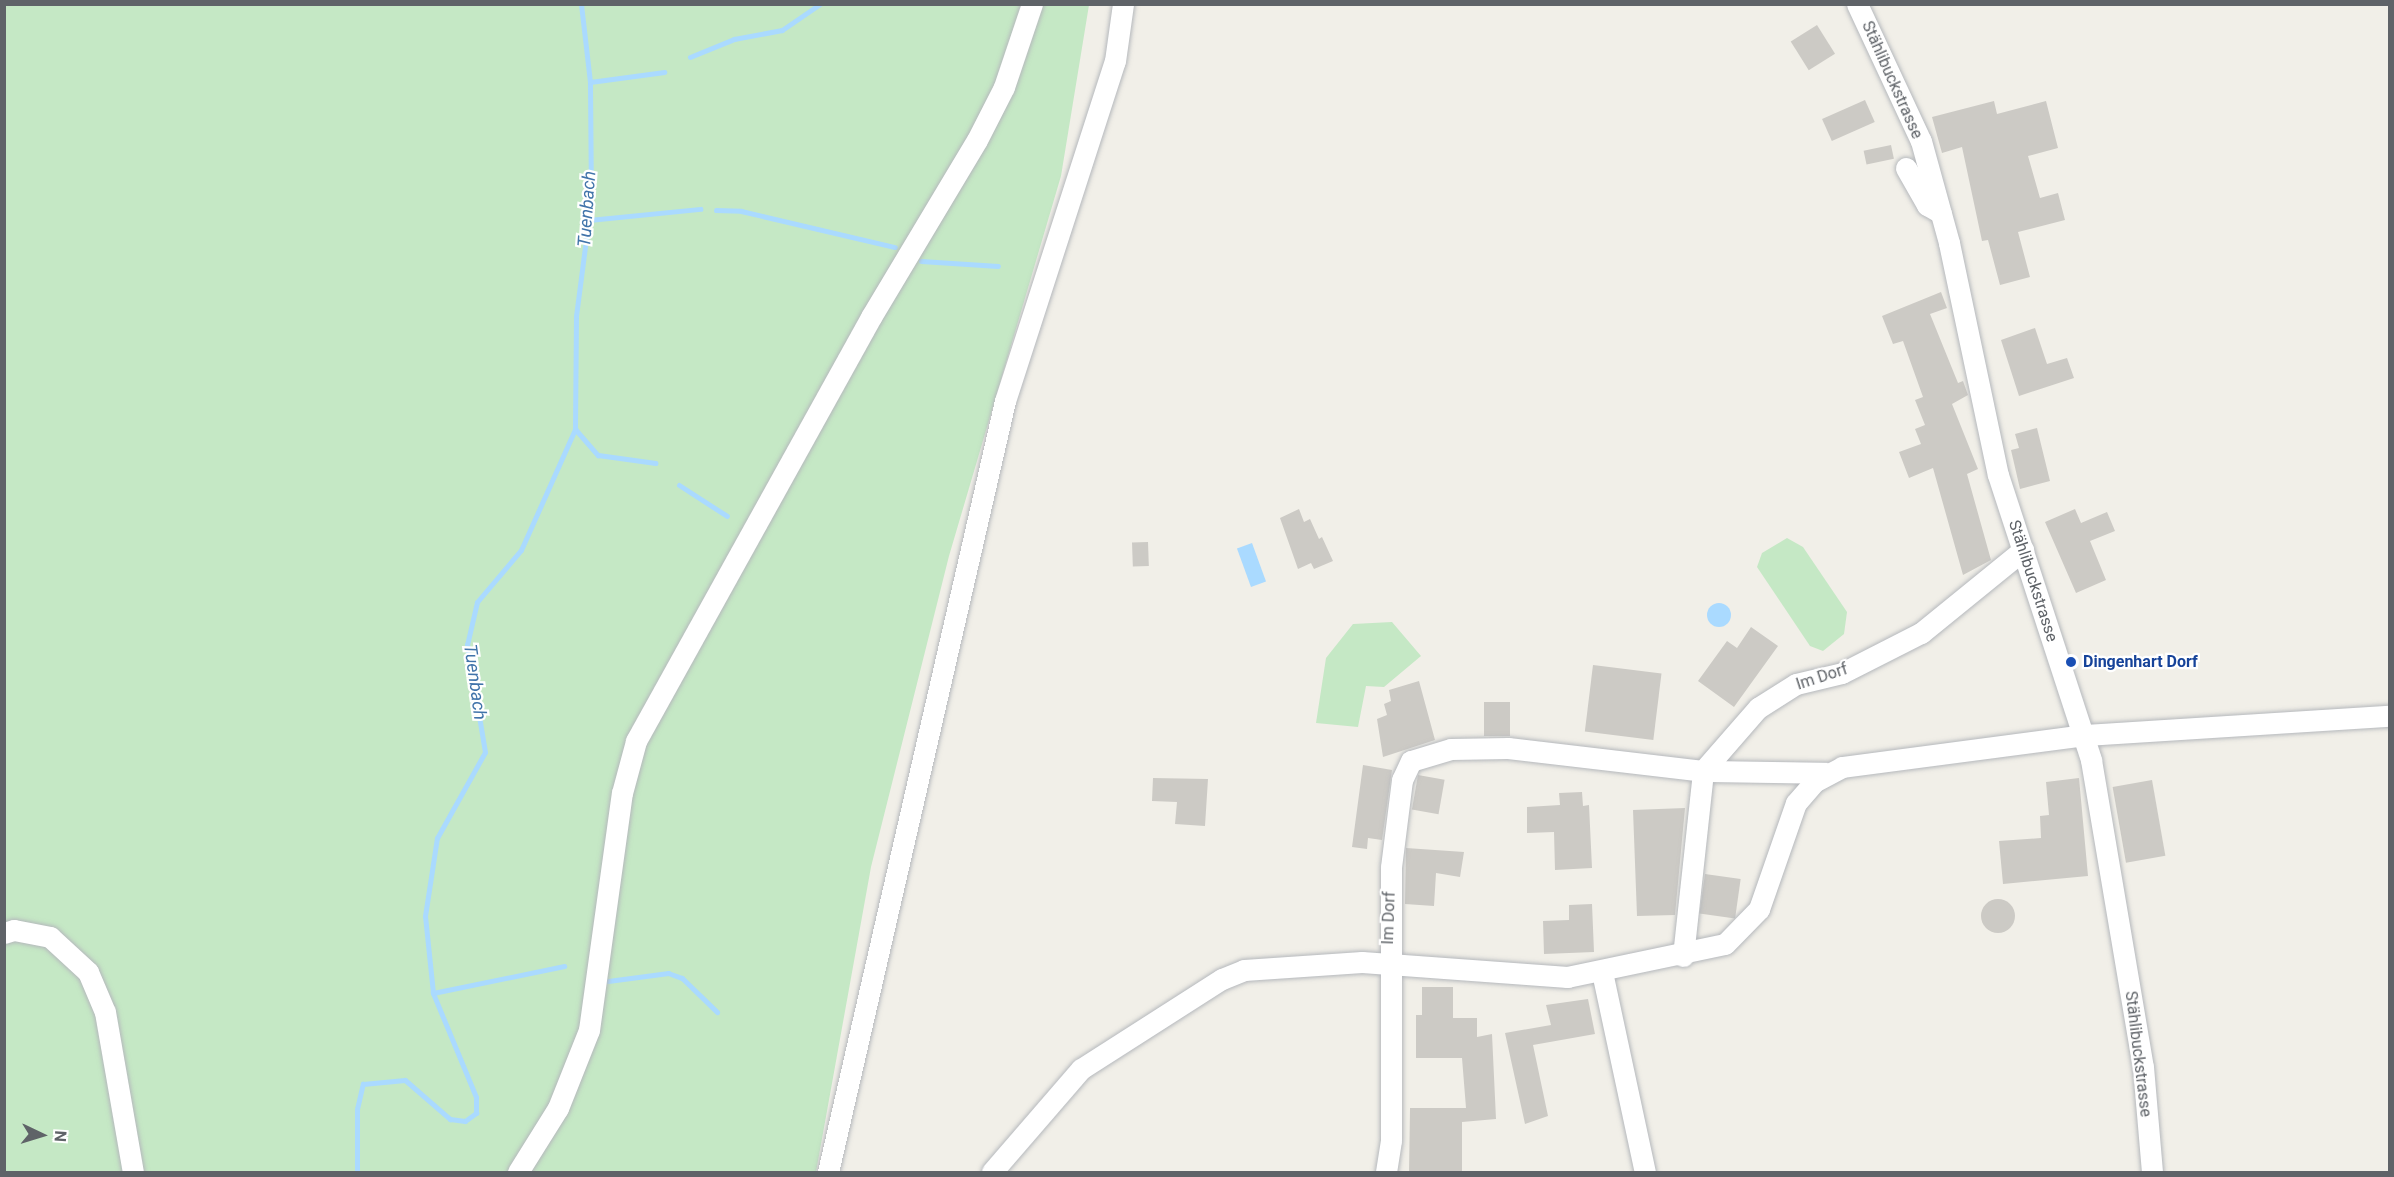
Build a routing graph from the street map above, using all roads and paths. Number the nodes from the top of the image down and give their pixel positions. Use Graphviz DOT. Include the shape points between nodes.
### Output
graph roads {
  1 [pos="1032,4"];
  2 [pos="1123,4"];
  3 [pos="1857,4"];
  4 [pos="1906,168"];
  5 [pos="1941,213"];
  6 [pos="2023,550"];
  7 [pos="2390,716"];
  8 [pos="2084,735"];
  9 [pos="1703,771"];
  10 [pos="1826,773"];
  11 [pos="4,933"];
  12 [pos="1683,956"];
  13 [pos="1388,963"];
  14 [pos="1602,972"];
  15 [pos="133,1173"];
  16 [pos="518,1173"];
  17 [pos="828,1173"];
  18 [pos="992,1173"];
  19 [pos="1386,1173"];
  20 [pos="1645,1173"];
  21 [pos="2152,1173"];
  1 -- 16 [label="street" via="1004,87 977,140 871,318 636,741 622,793 589,1030 558,1108"];
  2 -- 17 [label="street" via="1115,60 1005,401"];
  3 -- 5 [label="street, Stählibuckstrasse" via="1913,119"];
  4 -- 5 [label="street" via="1927,205"];
  5 -- 6 [label="street, Stählibuckstrasse" via="1987,428"];
  6 -- 8 [label="street, Stählibuckstrasse"];
  6 -- 9 [label="street, Im Dorf" via="1921,633 1842,673 1796,684 1758,708"];
  7 -- 8 [label="street"];
  8 -- 10 [label="street"];
  8 -- 21 [label="street, Stählibuckstrasse" via="2143,1067"];
  9 -- 10 [label="street"];
  9 -- 12 [label="street"];
  9 -- 13 [label="street, Im Dorf" via="1508,748 1451,749 1411,761 1402,780 1391,867"];
  10 -- 12 [label="street, Im Dorf" via="1796,803 1750,923 1725,944"];
  11 -- 15 [label="street" via="14,930 50,937 88,972 105,1012"];
  12 -- 14 [label="street, Im Dorf"];
  13 -- 14 [label="street, Im Dorf" via="1519,977"];
  13 -- 18 [label="street" via="1268,965 1222,979 1081,1069"];
  13 -- 19 [label="street" via="1391,1091"];
  14 -- 20 [label="street"];
}
